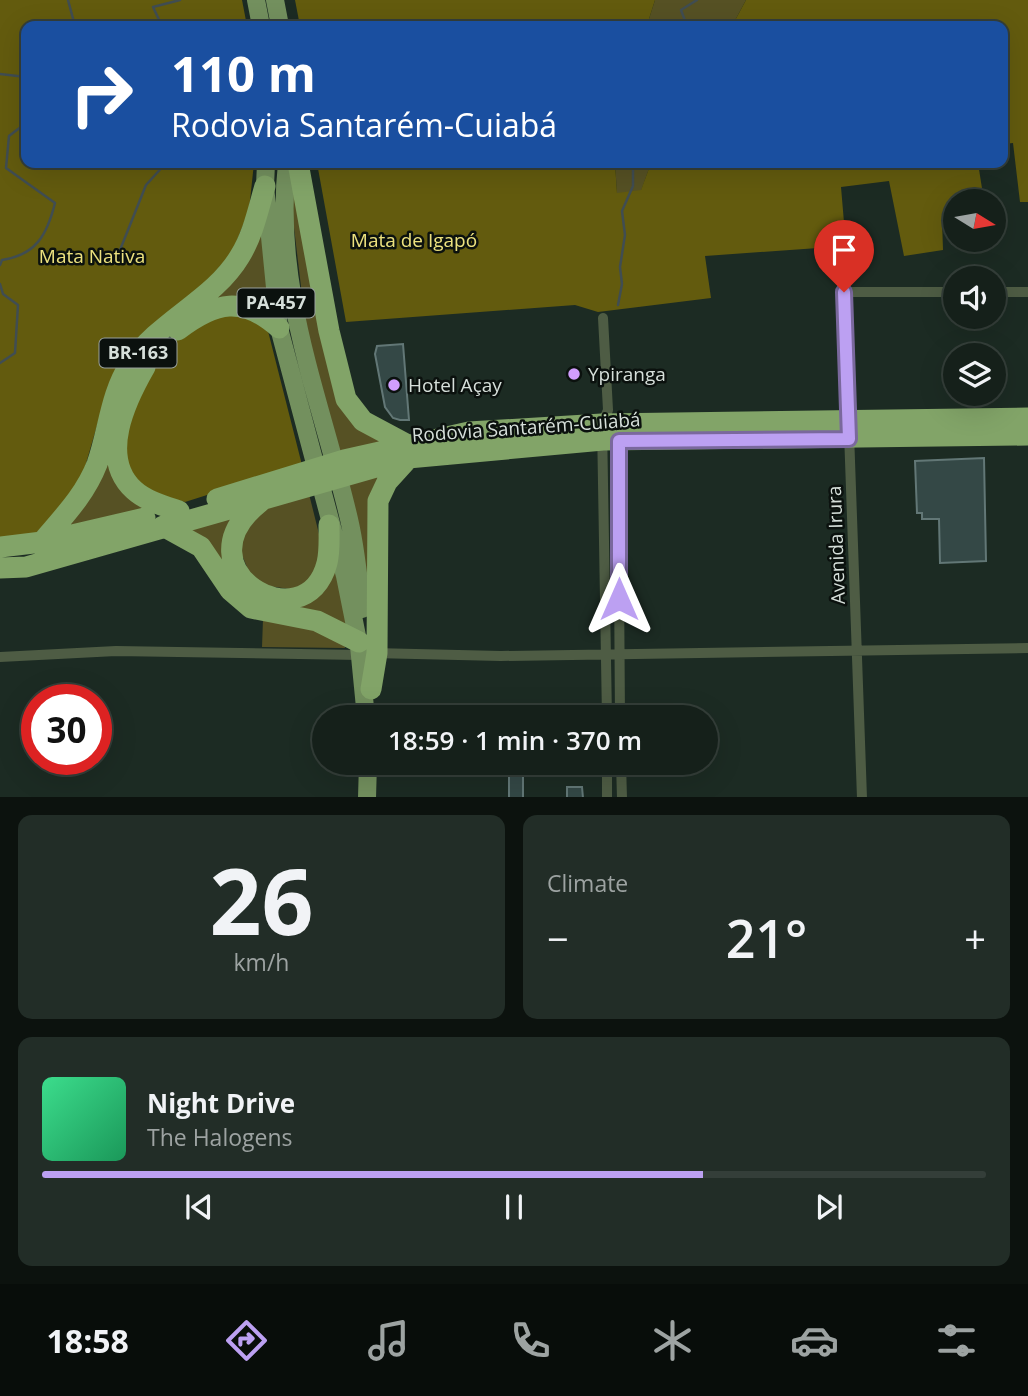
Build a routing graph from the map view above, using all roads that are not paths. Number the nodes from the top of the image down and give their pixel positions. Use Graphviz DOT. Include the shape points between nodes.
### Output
graph roads {
  1 [pos="256,0"];
  2 [pos="275,0"];
  3 [pos="260,21"];
  4 [pos="279,21"];
  5 [pos="266,168"];
  6 [pos="287,168"];
  7 [pos="299,168"];
  8 [pos="265,187"];
  9 [pos="943,292"];
  10 [pos="1006,292"];
  11 [pos="1028,292"];
  12 [pos="603,317"];
  13 [pos="279,328"];
  14 [pos="1028,418"];
  15 [pos="610,428"];
  16 [pos="849,430"];
  17 [pos="1028,435"];
  18 [pos="407,452"];
  19 [pos="261,502"];
  20 [pos="179,511"];
  21 [pos="339,522"];
  22 [pos="163,526"];
  23 [pos="42,542"];
  24 [pos="0,547"];
  25 [pos="0,568"];
  26 [pos="1028,648"];
  27 [pos="858,649"];
  28 [pos="366,651"];
  29 [pos="606,654"];
  30 [pos="619,655"];
  31 [pos="0,657"];
  32 [pos="371,689"];
  33 [pos="367,705"];
  34 [pos="369,705"];
  35 [pos="607,705"];
  36 [pos="620,705"];
  37 [pos="368,775"];
  38 [pos="607,775"];
  39 [pos="621,775"];
  40 [pos="367,797"];
  41 [pos="607,797"];
  42 [pos="622,797"];
  43 [pos="862,797"];
  1 -- 3 [label="main road"];
  2 -- 4 [label="main road"];
  5 -- 8 [label="main road, PA-457"];
  6 -- 21 [label="main road, PA-457" via="293,307 325,433"];
  7 -- 18 [label="highway" via="346,399 363,421"];
  8 -- 13 [label="main road, PA-457"];
  8 -- 23 [label="highway, BR-163" via="239,258 150,339 130,365 115,393 89,481"];
  9 -- 16 [label="street, Avenida Irura" via="844,292"];
  10 -- 11 [label="street"];
  12 -- 15 [label="street"];
  13 -- 20 [label="highway, BR-163" via="248,308 210,310 170,337 149,360 134,387 118,434 119,466 134,490"];
  13 -- 21 [label="main road, PA-457" via="307,439"];
  14 -- 16 [label="highway, Rodovia Santarém-Cuiabá"];
  15 -- 16 [label="highway, Rodovia Santarém-Cuiabá"];
  15 -- 18 [label="highway, Rodovia Santarém-Cuiabá"];
  15 -- 29 [label="street"];
  15 -- 30 [label="street"];
  16 -- 17 [label="highway, Rodovia Santarém-Cuiabá"];
  16 -- 27 [label="street, Avenida Irura"];
  18 -- 19 [label="highway, Rodovia Santarém-Cuiabá"];
  18 -- 20 [label="highway, Rodovia Santarém-Cuiabá"];
  18 -- 28 [label="highway" via="378,501"];
  19 -- 21 [label="highway" via="248,512 235,533 233,559 243,582 265,597 295,597 314,585 327,565"];
  19 -- 22 [label="highway, Rodovia Santarém-Cuiabá"];
  20 -- 23 [label="highway, Rodovia Santarém-Cuiabá"];
  21 -- 28 [label="main road" via="345,576"];
  22 -- 25 [label="highway, Rodovia Santarém-Cuiabá" via="26,566"];
  22 -- 28 [label="highway" via="201,547 230,590 251,608 317,621"];
  23 -- 24 [label="highway, Rodovia Santarém-Cuiabá"];
  26 -- 27 [label="street"];
  27 -- 30 [label="street"];
  27 -- 43 [label="street, Avenida Irura"];
  28 -- 29 [label="street"];
  28 -- 31 [label="street" via="116,651"];
  28 -- 32 [label="highway"];
  28 -- 33 [label="main road"];
  29 -- 30 [label="street"];
  29 -- 35 [label="street"];
  30 -- 36 [label="street"];
  32 -- 34 [label="main road"];
  37 -- 40 [label="main road"];
  38 -- 41 [label="street"];
  39 -- 42 [label="street"];
}
